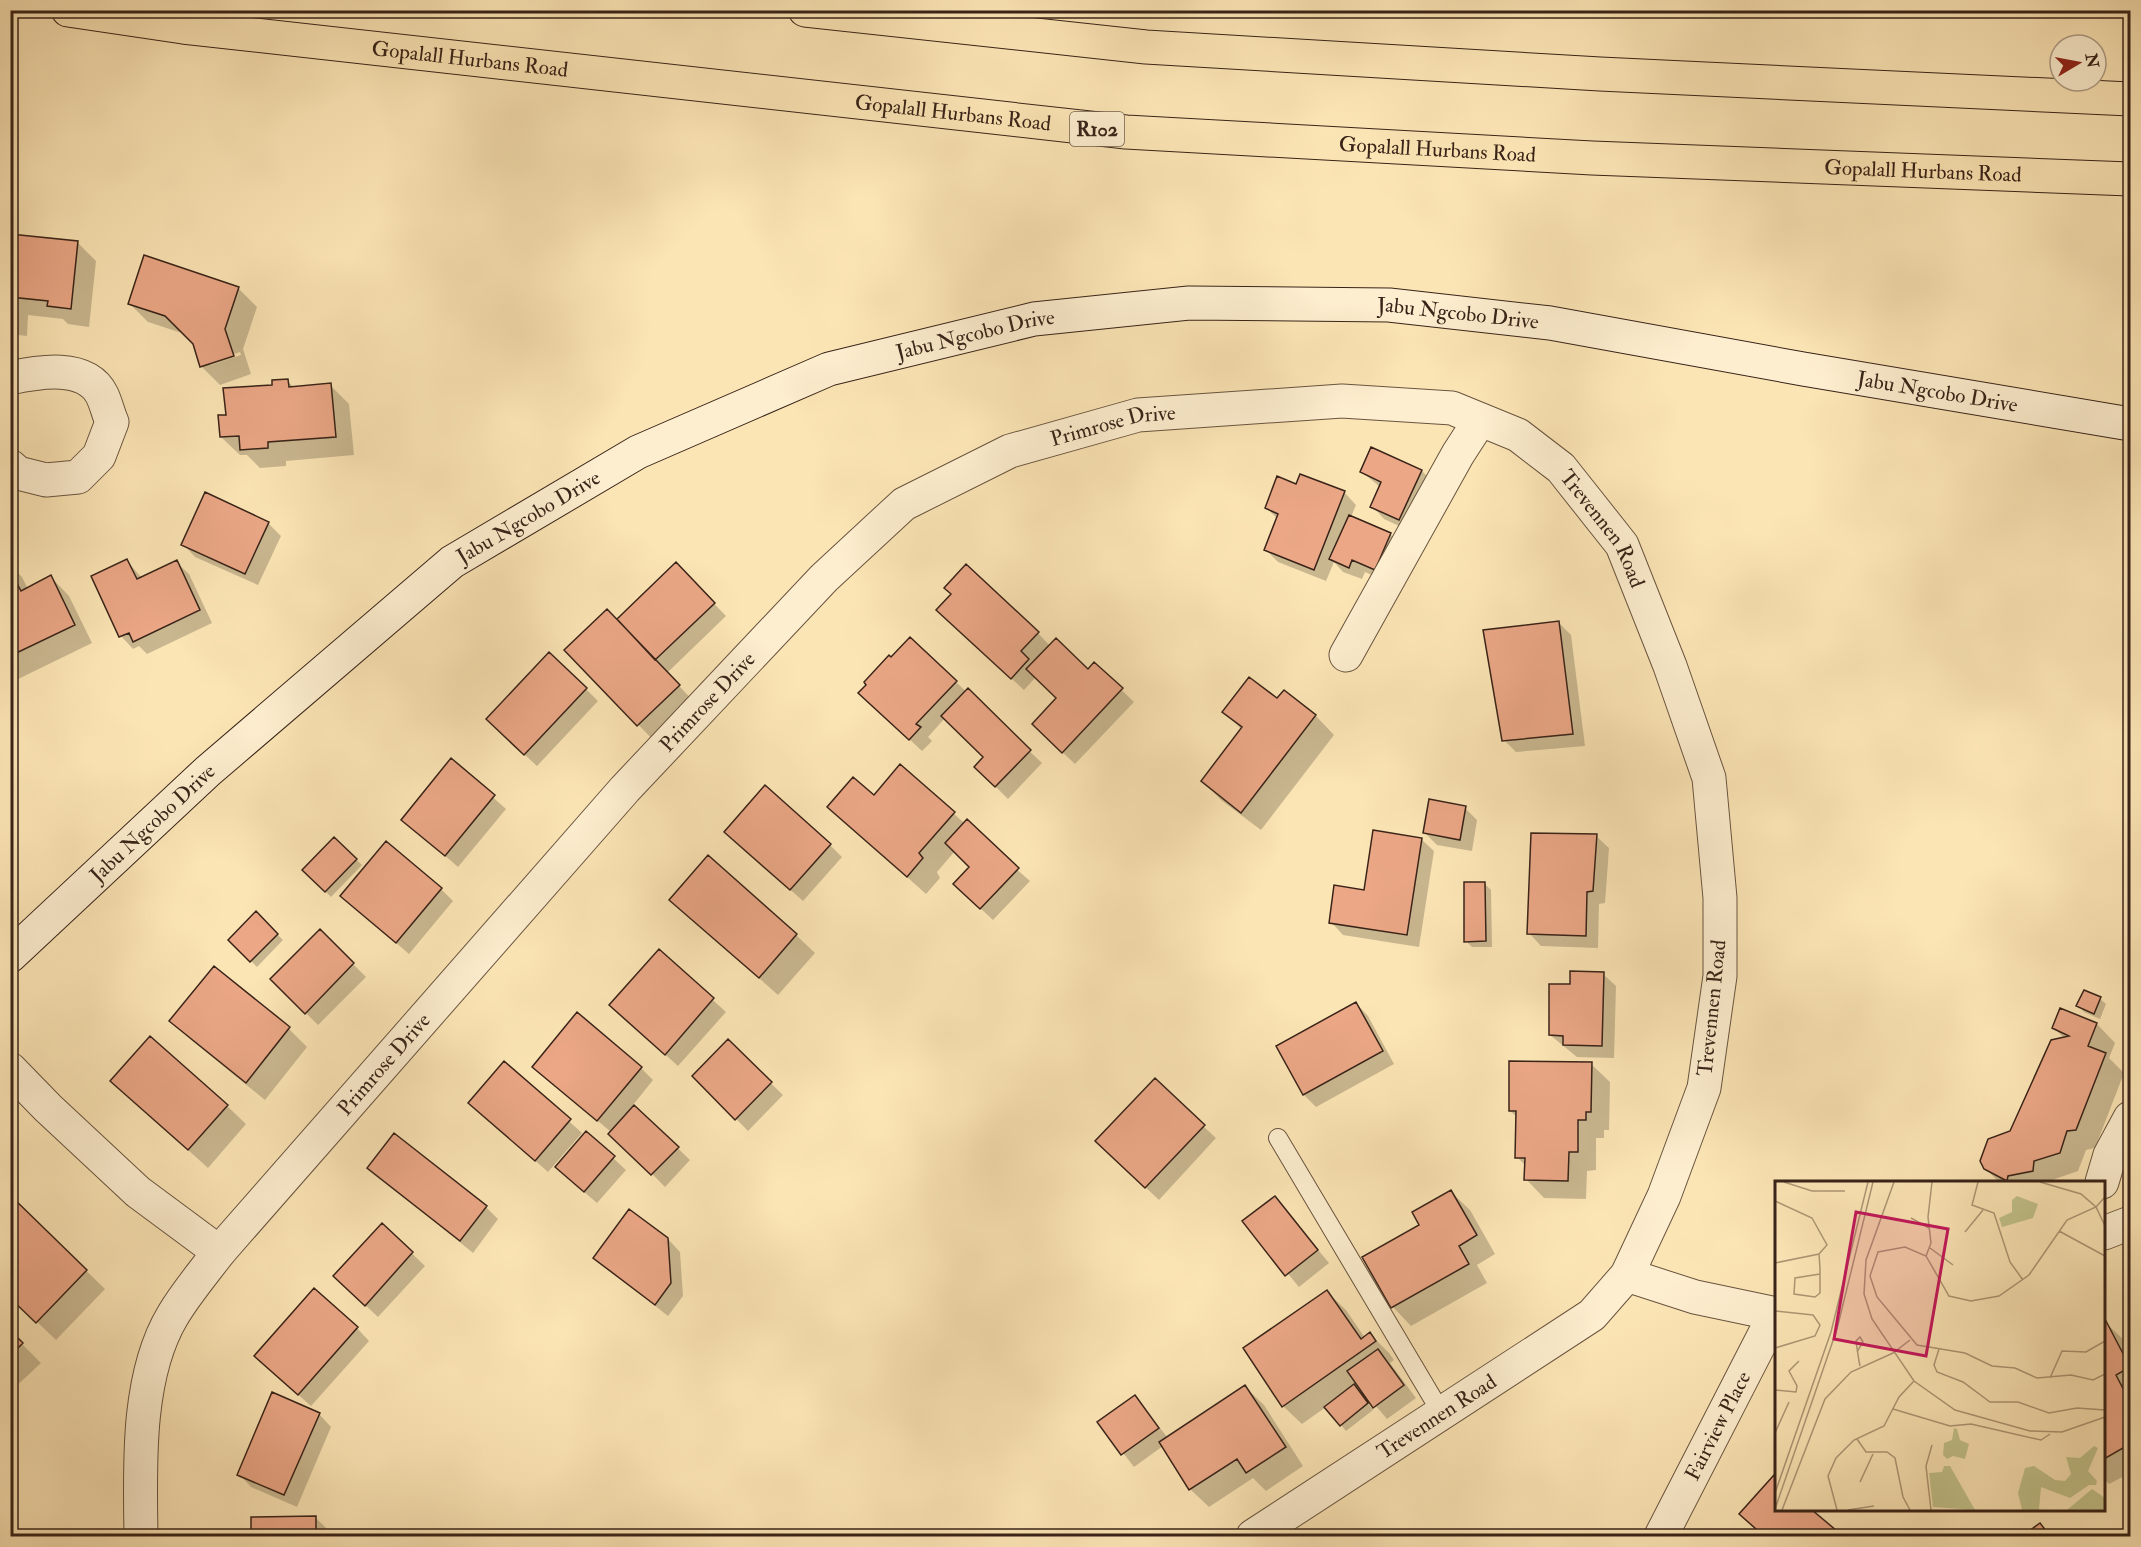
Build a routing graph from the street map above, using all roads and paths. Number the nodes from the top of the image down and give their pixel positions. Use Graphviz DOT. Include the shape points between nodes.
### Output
graph roads {
  1 [pos="68,10"];
  2 [pos="805,10"];
  3 [pos="2130,99"];
  4 [pos="2130,179"];
  5 [pos="10,378"];
  6 [pos="1342,401"];
  7 [pos="1480,420"];
  8 [pos="2130,424"];
  9 [pos="10,466"];
  10 [pos="1346,655"];
  11 [pos="10,956"];
  12 [pos="10,1069"];
  13 [pos="2130,1118"];
  14 [pos="1278,1138"];
  15 [pos="2102,1181"];
  16 [pos="2130,1223"];
  17 [pos="2105,1232"];
  18 [pos="219,1252"];
  19 [pos="1627,1275"];
  20 [pos="1775,1314"];
  21 [pos="1775,1316"];
  22 [pos="1442,1414"];
  23 [pos="141,1536"];
  24 [pos="1253,1536"];
  25 [pos="1661,1536"];
  1 -- 4 [label="main road, Gopalall Hurbans Road / R102" via="194,28 1126,132 1592,158"];
  2 -- 3 [label="main road" via="1146,47 1600,74"];
  5 -- 9 [label="street" via="39,371 79,375 101,393 112,422 99,456 78,477 46,480 18,473"];
  6 -- 7 [label="street, Trevennen Road" via="1452,408"];
  6 -- 18 [label="street, Primrose Drive" via="1138,415 1010,451 904,504 824,578 625,789"];
  7 -- 10 [label="street"];
  7 -- 19 [label="street, Trevennen Road" via="1518,435 1562,468 1622,544 1709,778 1720,898 1720,976 1704,1088 1664,1196"];
  8 -- 11 [label="street, Jabu Ngcobo Drive" via="1550,323 1389,305 1189,303 1034,319 829,369 638,452 452,562 208,771"];
  12 -- 18 [label="street" via="138,1191"];
  13 -- 15 [label="street" via="2110,1155"];
  14 -- 22 [label="lane"];
  16 -- 17 [label="street"];
  18 -- 23 [label="street, Primrose Drive" via="172,1316 149,1374"];
  19 -- 20 [label="street" via="1695,1296"];
  19 -- 22 [label="street, Trevennen Road" via="1592,1315"];
  21 -- 25 [label="street, Fairview Place"];
  22 -- 24 [label="street, Trevennen Road"];
}
